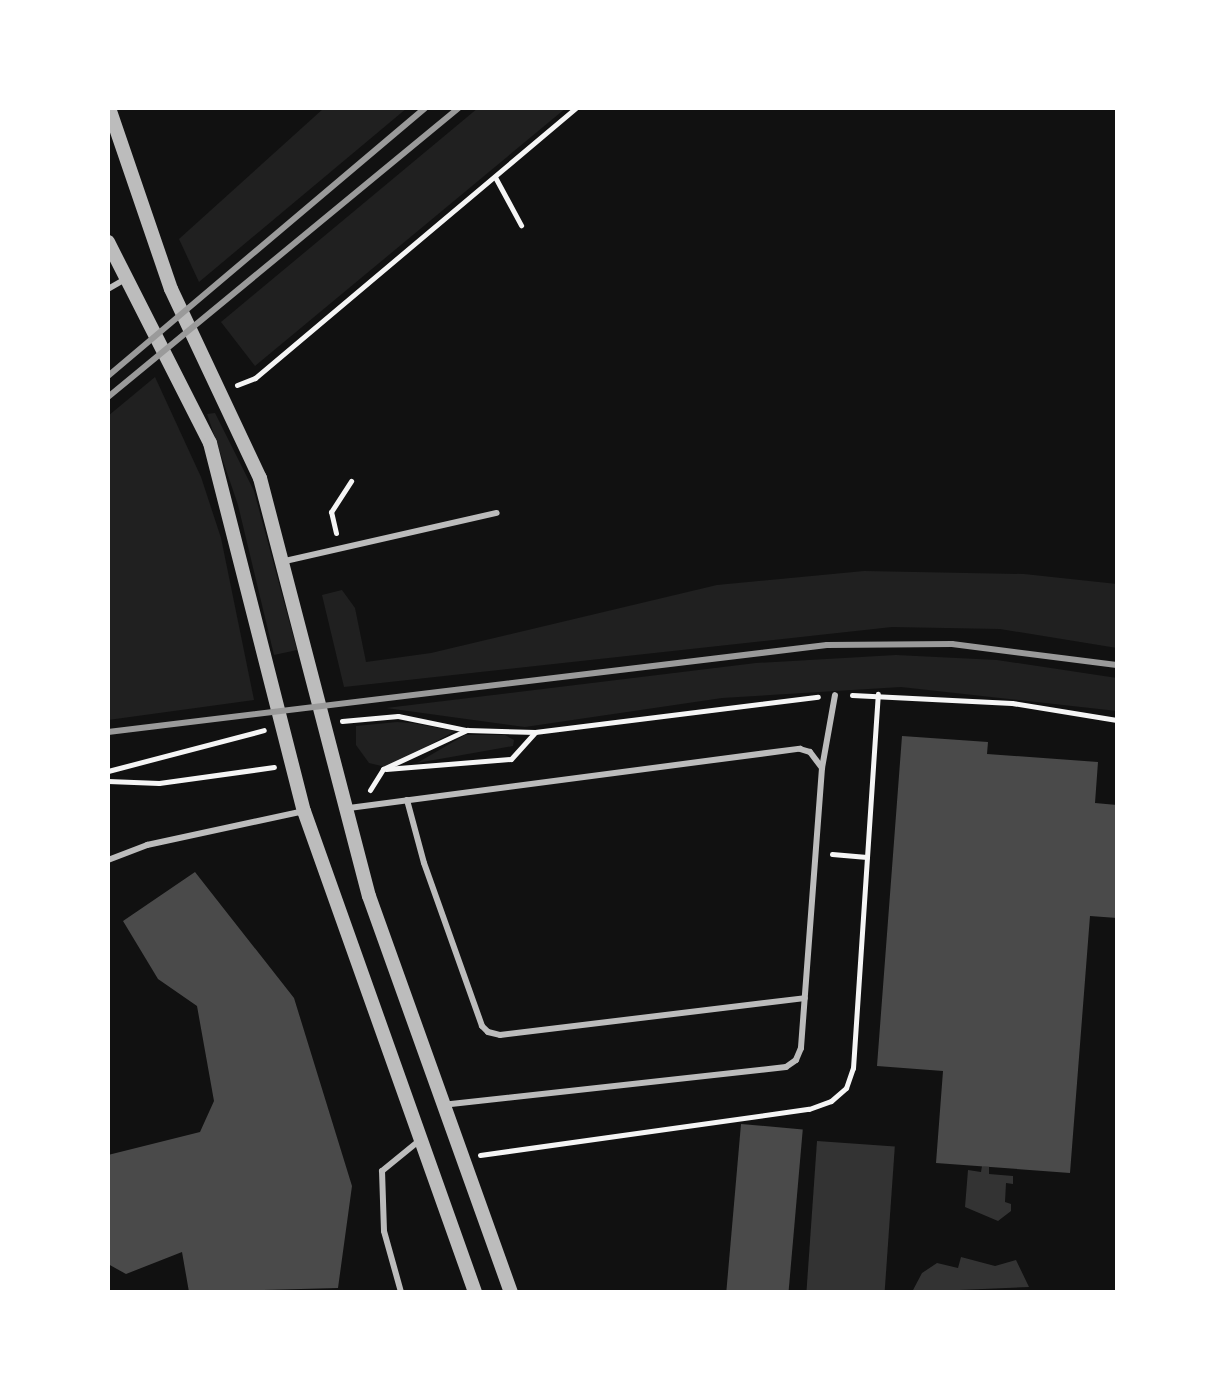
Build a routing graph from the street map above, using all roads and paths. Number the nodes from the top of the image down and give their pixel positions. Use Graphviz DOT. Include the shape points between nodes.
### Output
graph roads {
  1 [pos="109,108"];
  2 [pos="576,108"];
  3 [pos="495,177"];
  4 [pos="521,225"];
  5 [pos="108,242"];
  6 [pos="125,279"];
  7 [pos="108,289"];
  8 [pos="222,392"];
  9 [pos="351,481"];
  10 [pos="497,513"];
  11 [pos="334,525"];
  12 [pos="285,561"];
  13 [pos="835,695"];
  14 [pos="355,719"];
  15 [pos="467,730"];
  16 [pos="244,732"];
  17 [pos="290,765"];
  18 [pos="822,768"];
  19 [pos="383,769"];
  20 [pos="108,771"];
  21 [pos="108,781"];
  22 [pos="365,799"];
  23 [pos="407,800"];
  24 [pos="343,809"];
  25 [pos="304,811"];
  26 [pos="816,853"];
  27 [pos="867,857"];
  28 [pos="108,860"];
  29 [pos="805,998"];
  30 [pos="444,1105"];
  31 [pos="421,1139"];
  32 [pos="401,1292"];
  33 [pos="475,1292"];
  34 [pos="511,1292"];
  1 -- 8 [label="street" via="171,289"];
  2 -- 3 [label="path"];
  3 -- 4 [label="path"];
  3 -- 8 [label="path" via="255,378"];
  5 -- 6 [label="street"];
  6 -- 7 [label="lane"];
  6 -- 17 [label="street" via="210,443"];
  8 -- 12 [label="street" via="260,478"];
  9 -- 11 [label="path" via="331,512"];
  10 -- 12 [label="lane"];
  12 -- 24 [label="street"];
  13 -- 18 [label="lane"];
  14 -- 15 [label="path" via="398,716"];
  15 -- 19 [label="path"];
  15 -- 19 [label="path" via="535,732 511,759"];
  16 -- 20 [label="path"];
  17 -- 21 [label="path" via="159,783"];
  17 -- 25 [label="street"];
  18 -- 23 [label="lane" via="810,752 800,749"];
  18 -- 26 [label="lane"];
  19 -- 22 [label="path"];
  23 -- 24 [label="lane"];
  23 -- 29 [label="lane" via="482,1026 500,1035"];
  24 -- 30 [label="street"];
  25 -- 28 [label="lane" via="147,845"];
  25 -- 31 [label="street"];
  26 -- 27 [label="path"];
  26 -- 29 [label="lane"];
  29 -- 30 [label="lane" via="801,1048 786,1067"];
  30 -- 34 [label="street"];
  31 -- 32 [label="lane" via="382,1171 384,1231"];
  31 -- 33 [label="street"];
}
